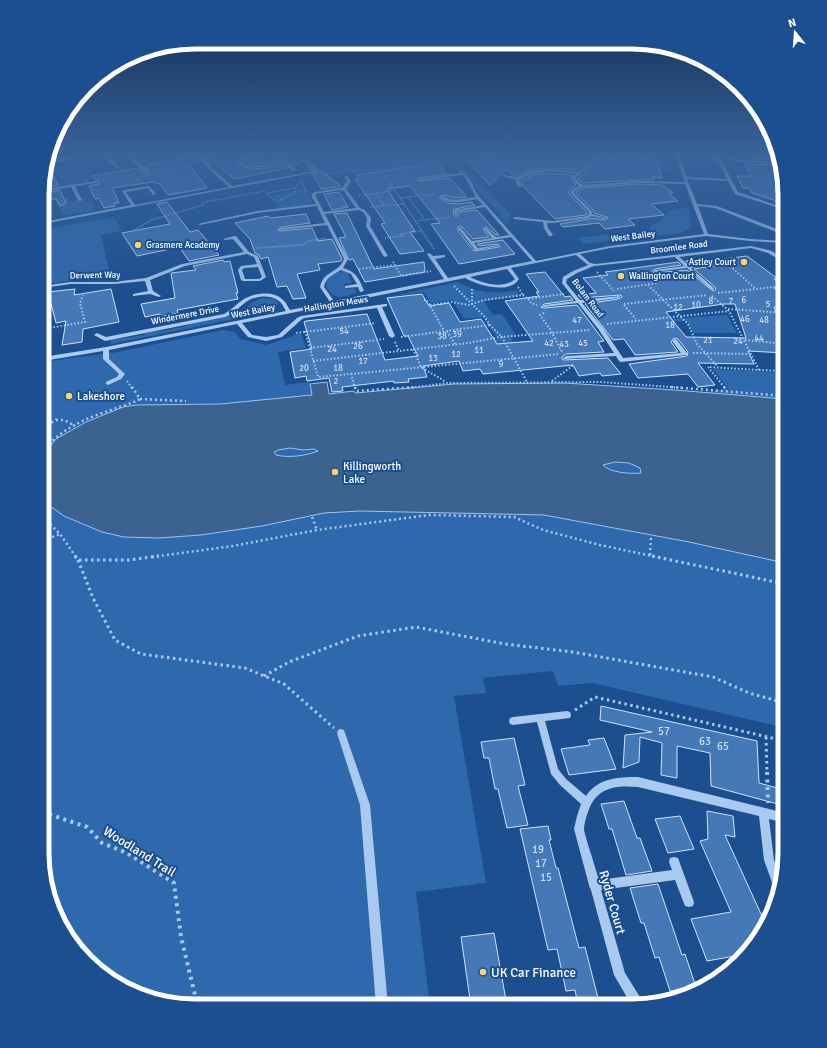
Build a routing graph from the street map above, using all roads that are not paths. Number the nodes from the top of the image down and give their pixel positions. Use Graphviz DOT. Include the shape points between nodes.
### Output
graph roads {
  1 [pos="131,202"];
  2 [pos="155,202"];
  3 [pos="316,202"];
  4 [pos="354,202"];
  5 [pos="481,202"];
  6 [pos="581,202"];
  7 [pos="694,202"];
  8 [pos="763,202"];
  9 [pos="318,205"];
  10 [pos="695,205"];
  11 [pos="134,206"];
  12 [pos="485,206"];
  13 [pos="778,207"];
  14 [pos="359,209"];
  15 [pos="322,213"];
  16 [pos="534,213"];
  17 [pos="456,214"];
  18 [pos="590,215"];
  19 [pos="515,218"];
  20 [pos="606,218"];
  21 [pos="534,220"];
  22 [pos="215,221"];
  23 [pos="49,222"];
  24 [pos="545,222"];
  25 [pos="200,224"];
  26 [pos="328,224"];
  27 [pos="220,226"];
  28 [pos="486,228"];
  29 [pos="460,229"];
  30 [pos="281,230"];
  31 [pos="778,231"];
  32 [pos="551,235"];
  33 [pos="706,235"];
  34 [pos="512,236"];
  35 [pos="225,239"];
  36 [pos="495,239"];
  37 [pos="471,242"];
  38 [pos="778,242"];
  39 [pos="497,246"];
  40 [pos="246,251"];
  41 [pos="576,253"];
  42 [pos="675,255"];
  43 [pos="386,256"];
  44 [pos="443,256"];
  45 [pos="778,256"];
  46 [pos="535,262"];
  47 [pos="725,262"];
  48 [pos="260,265"];
  49 [pos="593,265"];
  50 [pos="507,267"];
  51 [pos="688,267"];
  52 [pos="340,268"];
  53 [pos="655,271"];
  54 [pos="465,276"];
  55 [pos="147,279"];
  56 [pos="447,280"];
  57 [pos="360,285"];
  58 [pos="49,286"];
  59 [pos="347,287"];
  60 [pos="712,289"];
  61 [pos="362,291"];
  62 [pos="151,292"];
  63 [pos="135,295"];
  64 [pos="159,296"];
  65 [pos="618,297"];
  66 [pos="579,302"];
  67 [pos="333,303"];
  68 [pos="385,305"];
  69 [pos="379,306"];
  70 [pos="544,306"];
  71 [pos="289,312"];
  72 [pos="238,322"];
  73 [pos="97,335"];
  74 [pos="392,336"];
  75 [pos="675,341"];
  76 [pos="106,349"];
  77 [pos="617,354"];
  78 [pos="49,358"];
  79 [pos="566,358"];
  80 [pos="108,383"];
  81 [pos="567,715"];
  82 [pos="540,718"];
  83 [pos="513,721"];
  84 [pos="341,733"];
  85 [pos="586,802"];
  86 [pos="766,812"];
  87 [pos="778,816"];
  88 [pos="674,862"];
  89 [pos="678,874"];
  90 [pos="776,878"];
  91 [pos="594,886"];
  92 [pos="688,902"];
  93 [pos="381,999"];
  94 [pos="634,999"];
  1 -- 11 [label="street"];
  2 -- 11 [label="street"];
  3 -- 9 [label="street"];
  4 -- 14 [label="street"];
  5 -- 12 [label="street"];
  6 -- 18 [label="street" via="589,210"];
  7 -- 10 [label="street"];
  8 -- 13 [label="street"];
  9 -- 15 [label="street"];
  9 -- 22 [label="street" via="257,212"];
  10 -- 31 [label="street" via="716,207"];
  10 -- 33 [label="street"];
  11 -- 23 [label="street"];
  12 -- 17 [label="street" via="458,210 455,211"];
  12 -- 34 [label="street"];
  14 -- 15 [label="street"];
  14 -- 43 [label="street" via="364,211 368,218 368,226 377,239 380,250"];
  15 -- 26 [label="street"];
  16 -- 21 [label="street"];
  18 -- 20 [label="street"];
  18 -- 24 [label="street"];
  19 -- 21 [label="street"];
  21 -- 24 [label="street"];
  22 -- 25 [label="street"];
  22 -- 27 [label="street"];
  24 -- 32 [label="street"];
  26 -- 30 [label="street" via="287,227"];
  26 -- 52 [label="street" via="346,259"];
  28 -- 36 [label="street"];
  29 -- 37 [label="street"];
  33 -- 38 [label="street, West Bailey"];
  33 -- 41 [label="street, West Bailey"];
  34 -- 36 [label="street"];
  34 -- 46 [label="street"];
  35 -- 40 [label="street" via="234,237"];
  36 -- 37 [label="street"];
  37 -- 39 [label="street" via="477,249"];
  40 -- 48 [label="street" via="256,256"];
  40 -- 55 [label="street, Derwent Way" via="184,265"];
  41 -- 46 [label="street, West Bailey"];
  41 -- 49 [label="street"];
  42 -- 45 [label="street, Broomlee Road" via="751,247"];
  42 -- 49 [label="street, Broomlee Road"];
  42 -- 51 [label="street"];
  44 -- 56 [label="street" via="430,256"];
  46 -- 50 [label="street, West Bailey"];
  47 -- 51 [label="street"];
  48 -- 48 [label="street" via="243,267 240,270 243,280 260,280 264,277"];
  49 -- 66 [label="street, Bolam Road" via="565,278 564,283"];
  50 -- 54 [label="street, West Bailey"];
  50 -- 54 [label="street" via="517,278 509,285 494,287"];
  51 -- 53 [label="street"];
  51 -- 60 [label="street"];
  52 -- 57 [label="street" via="354,273"];
  52 -- 67 [label="street" via="322,282 322,288"];
  54 -- 56 [label="street, West Bailey"];
  55 -- 58 [label="street, Derwent Way"];
  55 -- 62 [label="street"];
  56 -- 67 [label="street, West Bailey"];
  57 -- 59 [label="street"];
  57 -- 61 [label="street"];
  62 -- 63 [label="street"];
  62 -- 64 [label="street"];
  65 -- 66 [label="street"];
  66 -- 70 [label="street"];
  66 -- 77 [label="street, Bolam Road"];
  67 -- 71 [label="street, West Bailey"];
  68 -- 69 [label="street, Hallington Mews"];
  69 -- 72 [label="street, Hallington Mews" via="303,317 284,334 274,338 250,336"];
  69 -- 74 [label="street, Hallington Mews"];
  71 -- 72 [label="street, West Bailey"];
  71 -- 73 [label="street, Windermere Drive" via="280,299 259,296 246,300 225,315 105,339"];
  72 -- 76 [label="street, West Bailey"];
  75 -- 77 [label="street" via="685,354 621,360"];
  76 -- 78 [label="street, West Bailey"];
  76 -- 80 [label="street" via="106,359 122,374"];
  77 -- 79 [label="street"];
  81 -- 82 [label="street"];
  82 -- 83 [label="street"];
  82 -- 85 [label="street" via="554,771"];
  84 -- 93 [label="street" via="365,805"];
  85 -- 86 [label="street" via="604,786 626,780"];
  85 -- 91 [label="street, Ryder Court" via="581,813 579,829"];
  86 -- 87 [label="street"];
  86 -- 90 [label="street" via="769,860"];
  88 -- 89 [label="street"];
  89 -- 91 [label="street"];
  89 -- 92 [label="street"];
  91 -- 94 [label="street, Ryder Court" via="620,976"];
}
